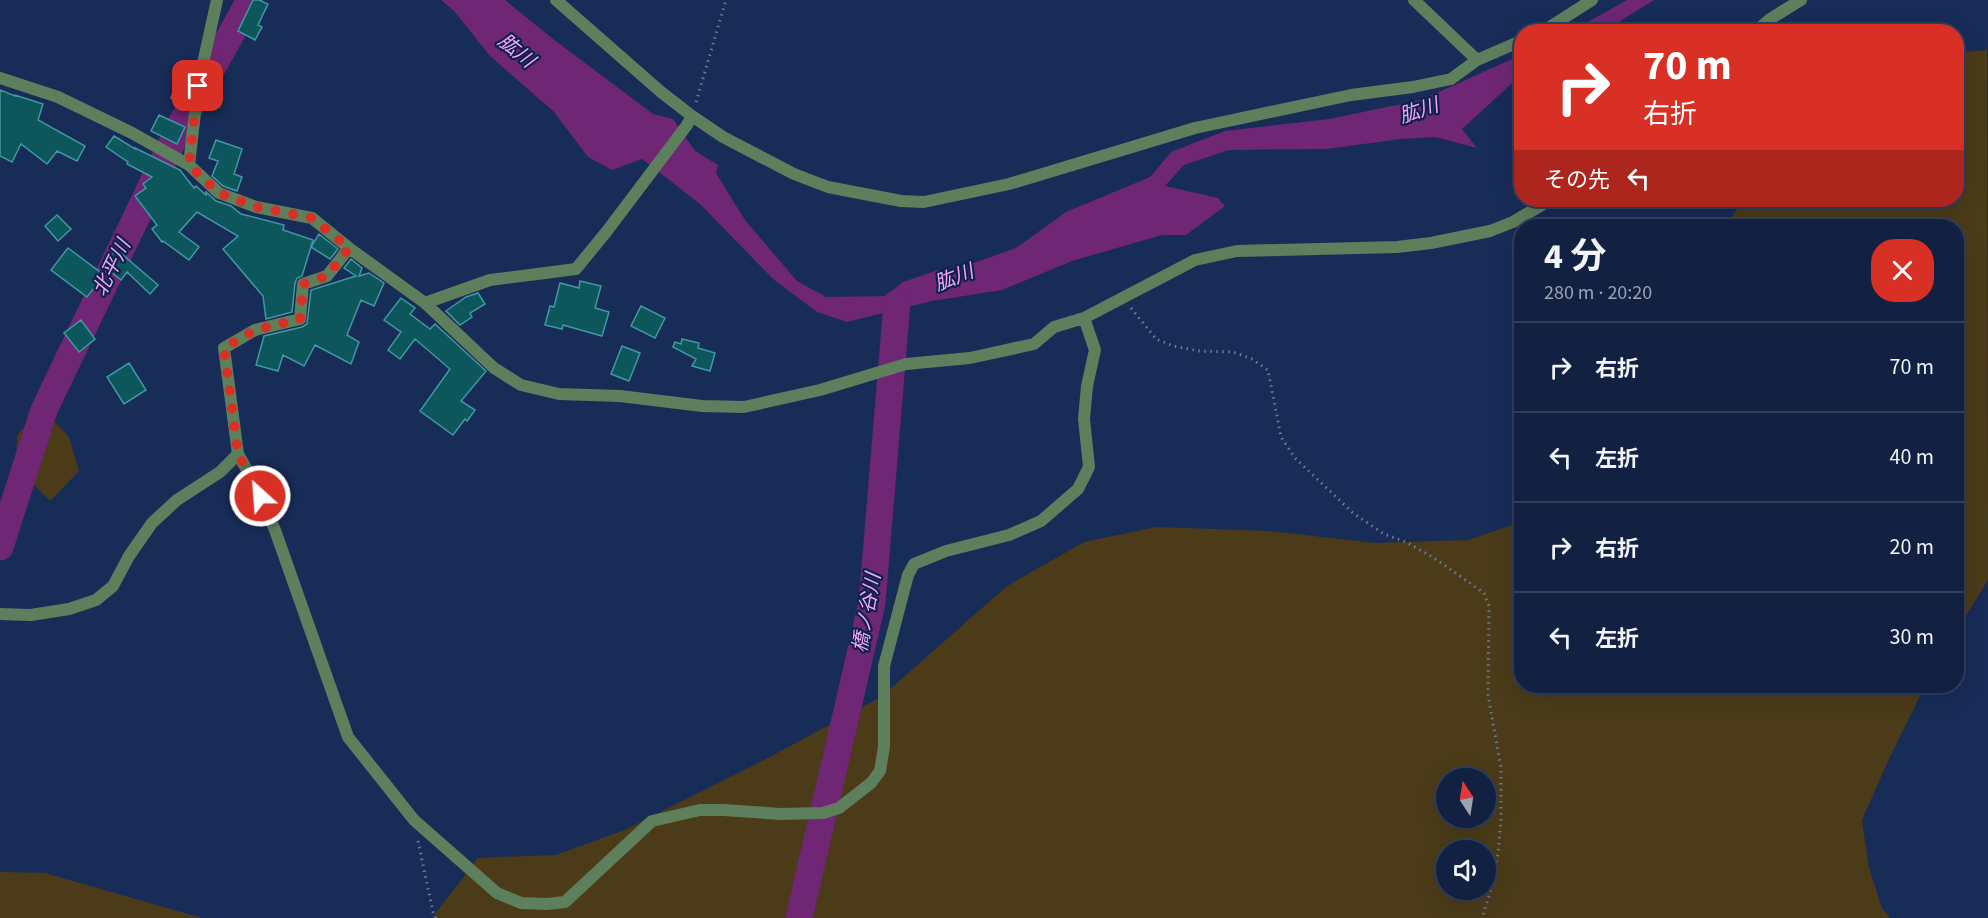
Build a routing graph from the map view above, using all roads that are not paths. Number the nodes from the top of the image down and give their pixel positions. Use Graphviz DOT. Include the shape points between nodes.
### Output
graph roads {
  1 [pos="217,0"];
  2 [pos="556,0"];
  3 [pos="1414,0"];
  4 [pos="1592,0"];
  5 [pos="1801,0"];
  6 [pos="1557,24"];
  7 [pos="1764,24"];
  8 [pos="1514,44"];
  9 [pos="1478,60"];
  10 [pos="0,78"];
  11 [pos="689,121"];
  12 [pos="189,165"];
  13 [pos="1538,207"];
  14 [pos="1518,219"];
  15 [pos="1514,221"];
  16 [pos="349,248"];
  17 [pos="425,303"];
  18 [pos="1084,318"];
  19 [pos="238,454"];
  20 [pos="0,614"];
  1 -- 12 [label="street" via="198,86"];
  2 -- 11 [label="street"];
  3 -- 9 [label="street"];
  4 -- 6 [label="street"];
  5 -- 7 [label="street"];
  8 -- 9 [label="street"];
  9 -- 11 [label="street" via="1451,79 1351,95 1195,128 1009,184 924,202 828,186 794,174"];
  10 -- 12 [label="street" via="58,97"];
  11 -- 17 [label="street" via="576,269 490,280"];
  12 -- 16 [label="street" via="219,193 256,207 312,218"];
  13 -- 14 [label="street"];
  15 -- 18 [label="street" via="1490,231 1431,243 1237,251 1195,260"];
  16 -- 17 [label="street"];
  16 -- 19 [label="street" via="327,276 303,284 300,319 255,330 224,348"];
  17 -- 18 [label="street" via="494,368 521,385 559,394 723,407 744,407 820,390 906,364 970,358 1034,344 1054,327"];
  18 -- 19 [label="street" via="1095,350 1084,419 1089,466 1078,489 1041,521 914,564 884,666 884,747 879,771 871,783 839,808 823,813 700,810 652,821 565,902 521,903 497,894 414,820 348,737 274,530"];
  19 -- 20 [label="street" via="152,523 113,586 96,600 32,615"];
}
